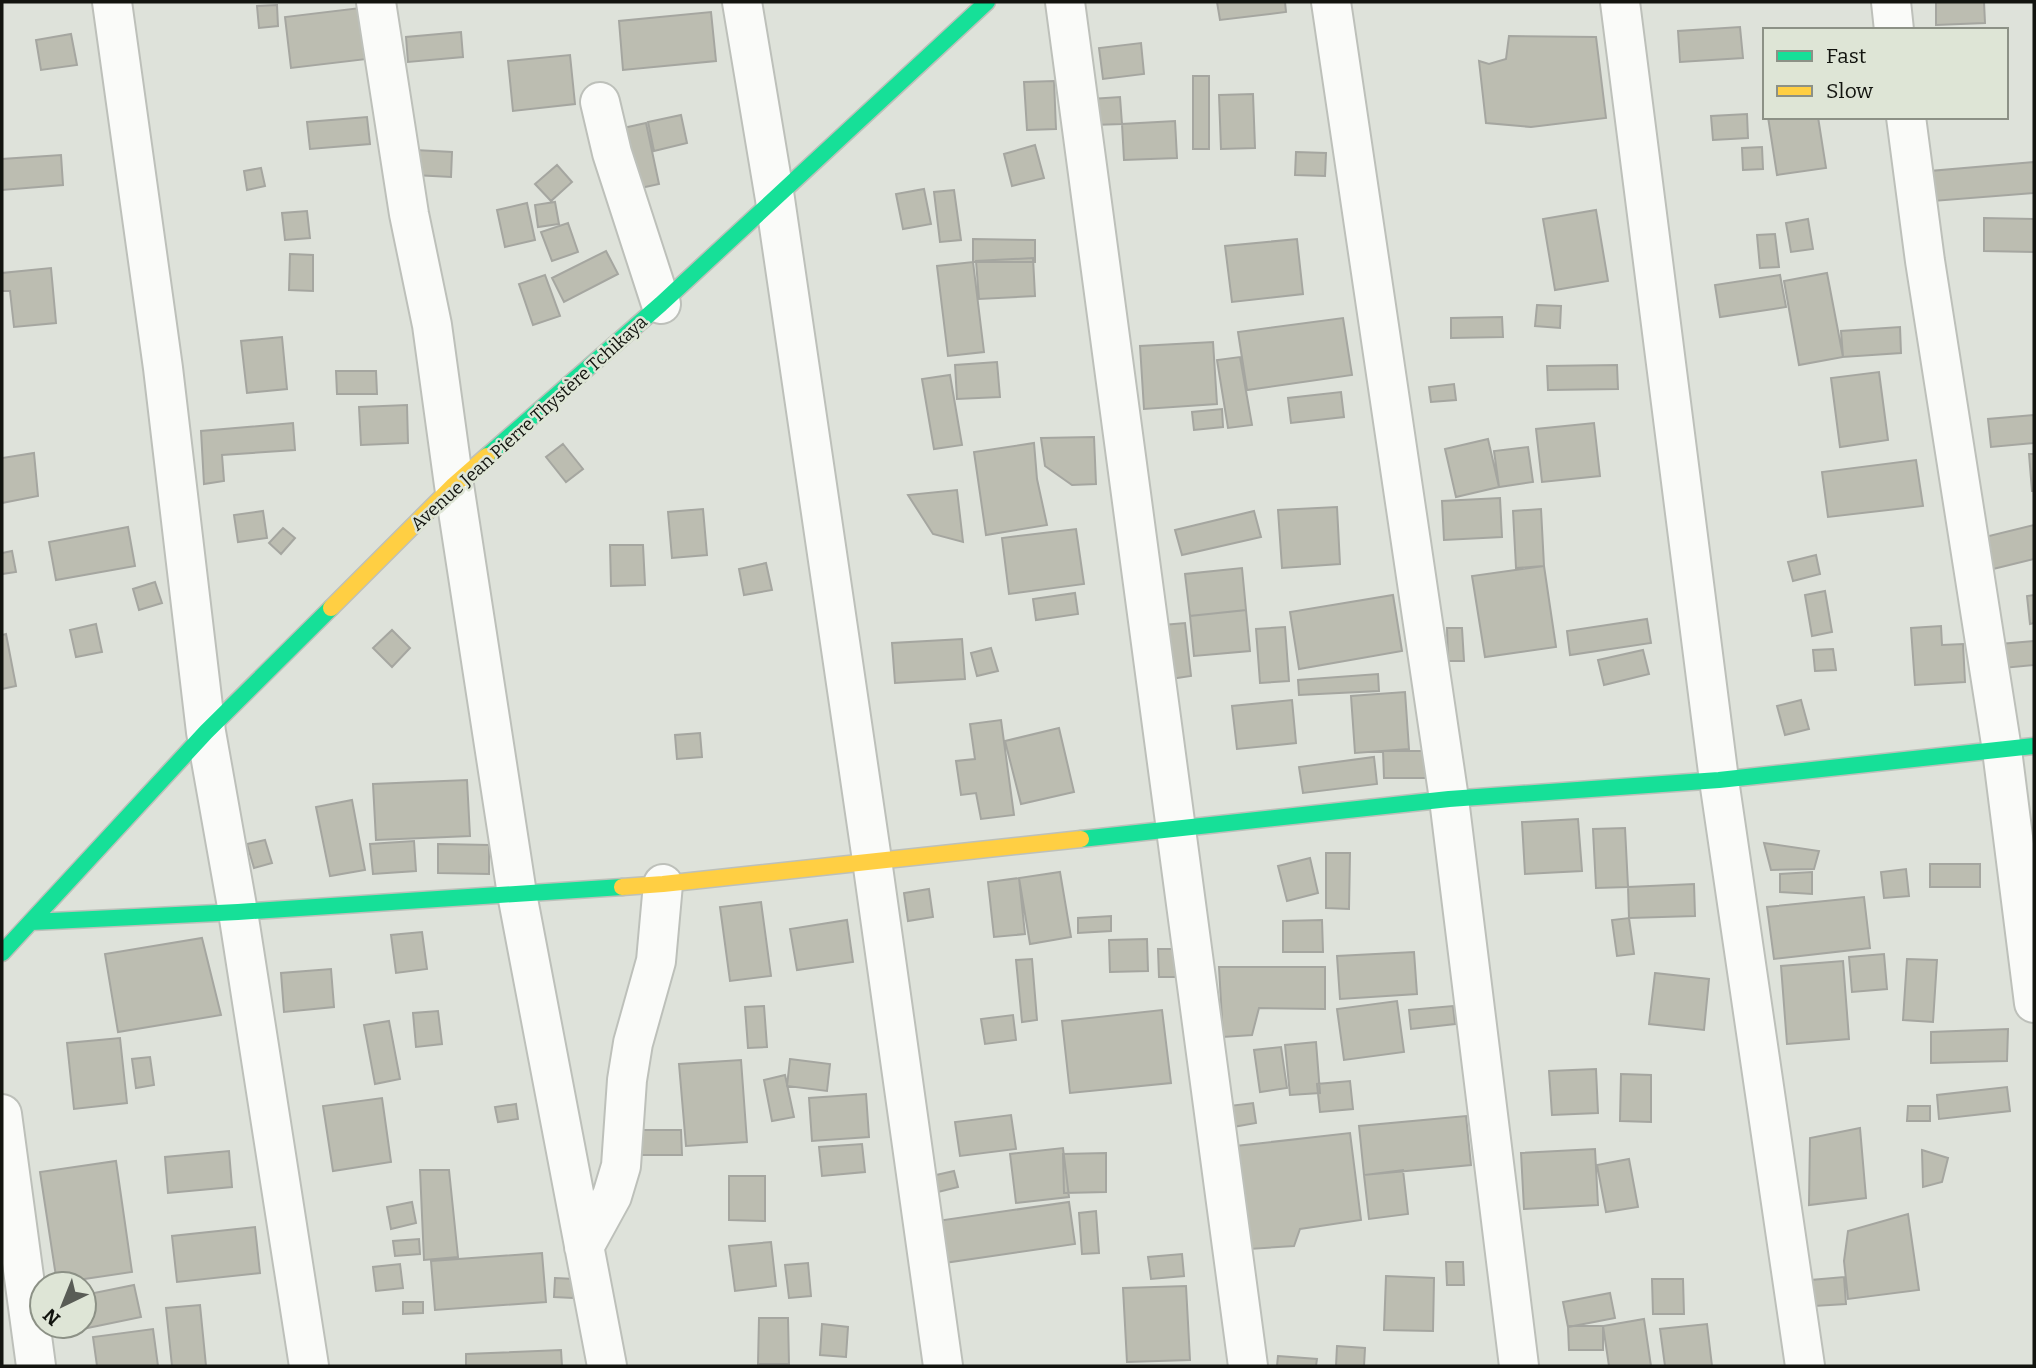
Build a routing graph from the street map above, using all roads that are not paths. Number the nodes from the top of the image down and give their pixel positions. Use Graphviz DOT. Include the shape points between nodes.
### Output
graph roads {
  1 [pos="112,2"];
  2 [pos="376,2"];
  3 [pos="742,2"];
  4 [pos="987,2"];
  5 [pos="1065,2"];
  6 [pos="1331,2"];
  7 [pos="1620,2"];
  8 [pos="1891,2"];
  9 [pos="1894,28"];
  10 [pos="600,102"];
  11 [pos="1906,119"];
  12 [pos="775,199"];
  13 [pos="661,304"];
  14 [pos="454,485"];
  15 [pos="206,732"];
  16 [pos="2018,748"];
  17 [pos="1719,780"];
  18 [pos="1449,799"];
  19 [pos="1175,829"];
  20 [pos="872,860"];
  21 [pos="663,884"];
  22 [pos="517,894"];
  23 [pos="238,912"];
  24 [pos="31,922"];
  25 [pos="2,953"];
  26 [pos="2034,1003"];
  27 [pos="2,1114"];
  28 [pos="584,1247"];
  29 [pos="36,1366"];
  30 [pos="309,1366"];
  31 [pos="607,1366"];
  32 [pos="943,1366"];
  33 [pos="1248,1366"];
  34 [pos="1520,1366"];
  35 [pos="1805,1366"];
  1 -- 15 [label="street" via="165,381"];
  2 -- 14 [label="street" via="409,214 432,325"];
  3 -- 12 [label="street"];
  4 -- 12 [label="street, Avenue Jean Pierre Thystère Tchikaya"];
  5 -- 19 [label="street"];
  6 -- 18 [label="street"];
  7 -- 17 [label="street"];
  8 -- 9 [label="street"];
  10 -- 13 [label="street"];
  11 -- 16 [label="street" via="1925,261"];
  12 -- 13 [label="street, Avenue Jean Pierre Thystère Tchikaya"];
  12 -- 20 [label="street"];
  13 -- 14 [label="street, Avenue Jean Pierre Thystère Tchikaya"];
  14 -- 15 [label="street, Avenue Jean Pierre Thystère Tchikaya"];
  14 -- 22 [label="street"];
  15 -- 23 [label="street"];
  15 -- 24 [label="street, Avenue Jean Pierre Thystère Tchikaya"];
  16 -- 17 [label="street"];
  16 -- 26 [label="street"];
  17 -- 18 [label="street"];
  17 -- 35 [label="street"];
  18 -- 19 [label="street"];
  18 -- 34 [label="street"];
  19 -- 20 [label="street"];
  19 -- 33 [label="street"];
  20 -- 21 [label="street"];
  20 -- 32 [label="street"];
  21 -- 22 [label="street"];
  21 -- 28 [label="street" via="656,961 627,1080 621,1166 612,1196"];
  22 -- 23 [label="street"];
  22 -- 28 [label="street"];
  23 -- 24 [label="street"];
  23 -- 30 [label="street"];
  24 -- 25 [label="street, Avenue Jean Pierre Thystère Tchikaya"];
  27 -- 29 [label="street"];
  28 -- 31 [label="street"];
}
